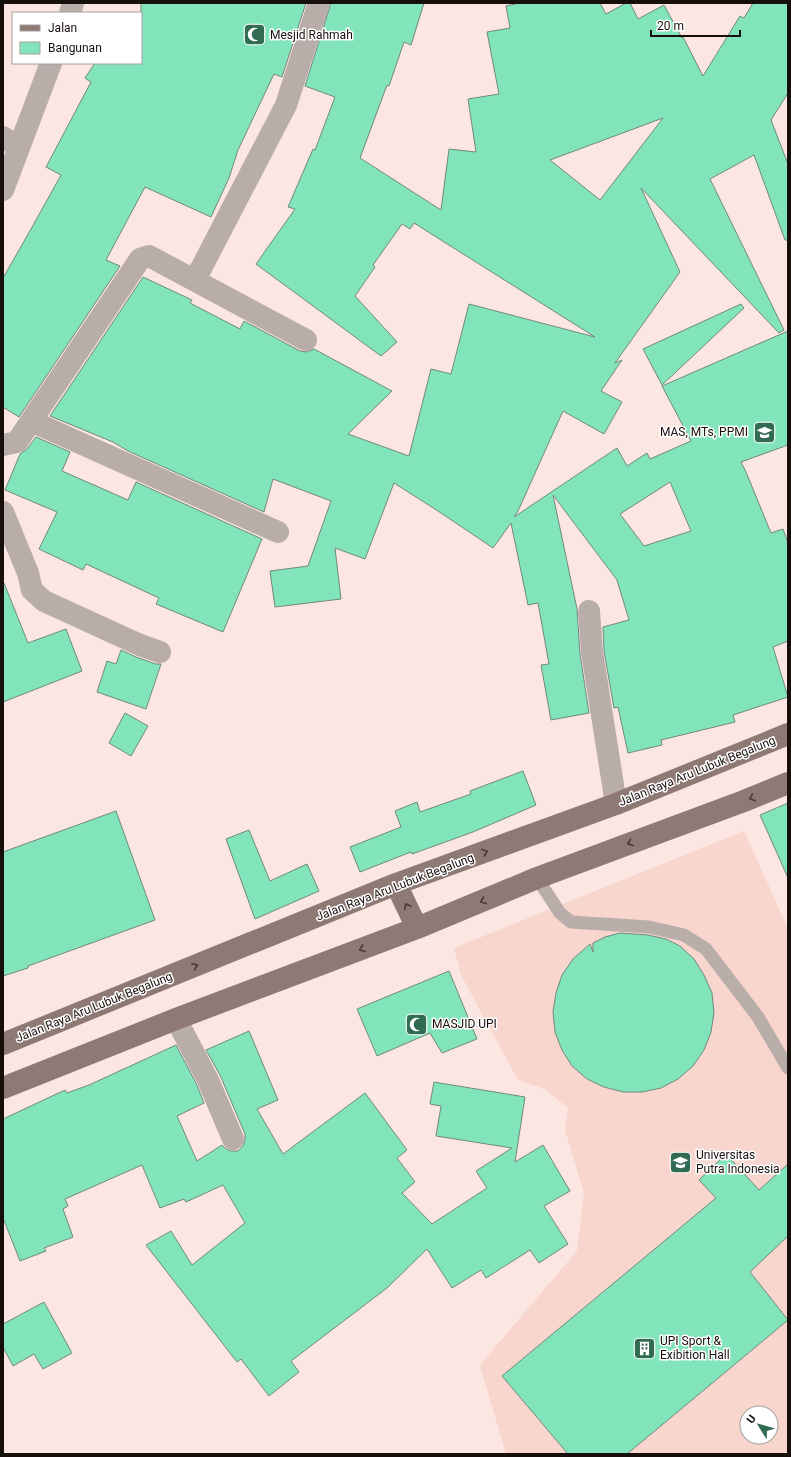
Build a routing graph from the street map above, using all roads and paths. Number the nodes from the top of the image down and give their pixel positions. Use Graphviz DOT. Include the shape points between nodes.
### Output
graph roads {
  1 [pos="319,3"];
  2 [pos="50,64"];
  3 [pos="11,142"];
  4 [pos="3,190"];
  5 [pos="195,280"];
  6 [pos="306,340"];
  7 [pos="31,421"];
  8 [pos="3,445"];
  9 [pos="3,512"];
  10 [pos="278,532"];
  11 [pos="589,611"];
  12 [pos="160,652"];
  13 [pos="788,734"];
  14 [pos="788,783"];
  15 [pos="616,804"];
  16 [pos="537,878"];
  17 [pos="396,884"];
  18 [pos="417,928"];
  19 [pos="176,1018"];
  20 [pos="3,1044"];
  21 [pos="788,1068"];
  22 [pos="3,1088"];
  23 [pos="233,1139"];
  1 -- 5 [label="street" via="286,105"];
  2 -- 3 [label="street"];
  3 -- 4 [label="street"];
  5 -- 6 [label="street"];
  5 -- 7 [label="street" via="149,256 140,259"];
  7 -- 8 [label="street" via="17,442"];
  7 -- 10 [label="street"];
  9 -- 12 [label="street" via="28,573 32,590 44,601"];
  11 -- 15 [label="street" via="592,652"];
  13 -- 15 [label="main road, Jalan Raya Aru Lubuk Begalung"];
  14 -- 16 [label="main road, one-way"];
  17 -- 15 [label="main road, Jalan Raya Aru Lubuk Begalung, one-way"];
  16 -- 18 [label="main road, one-way"];
  16 -- 21 [label="lane" via="560,913 571,922 648,927 684,935 706,948 758,1017"];
  18 -- 17 [label="main road, one-way"];
  20 -- 17 [label="main road, Jalan Raya Aru Lubuk Begalung, one-way"];
  18 -- 19 [label="main road, one-way"];
  19 -- 22 [label="main road"];
  19 -- 23 [label="street" via="208,1080"];
}
